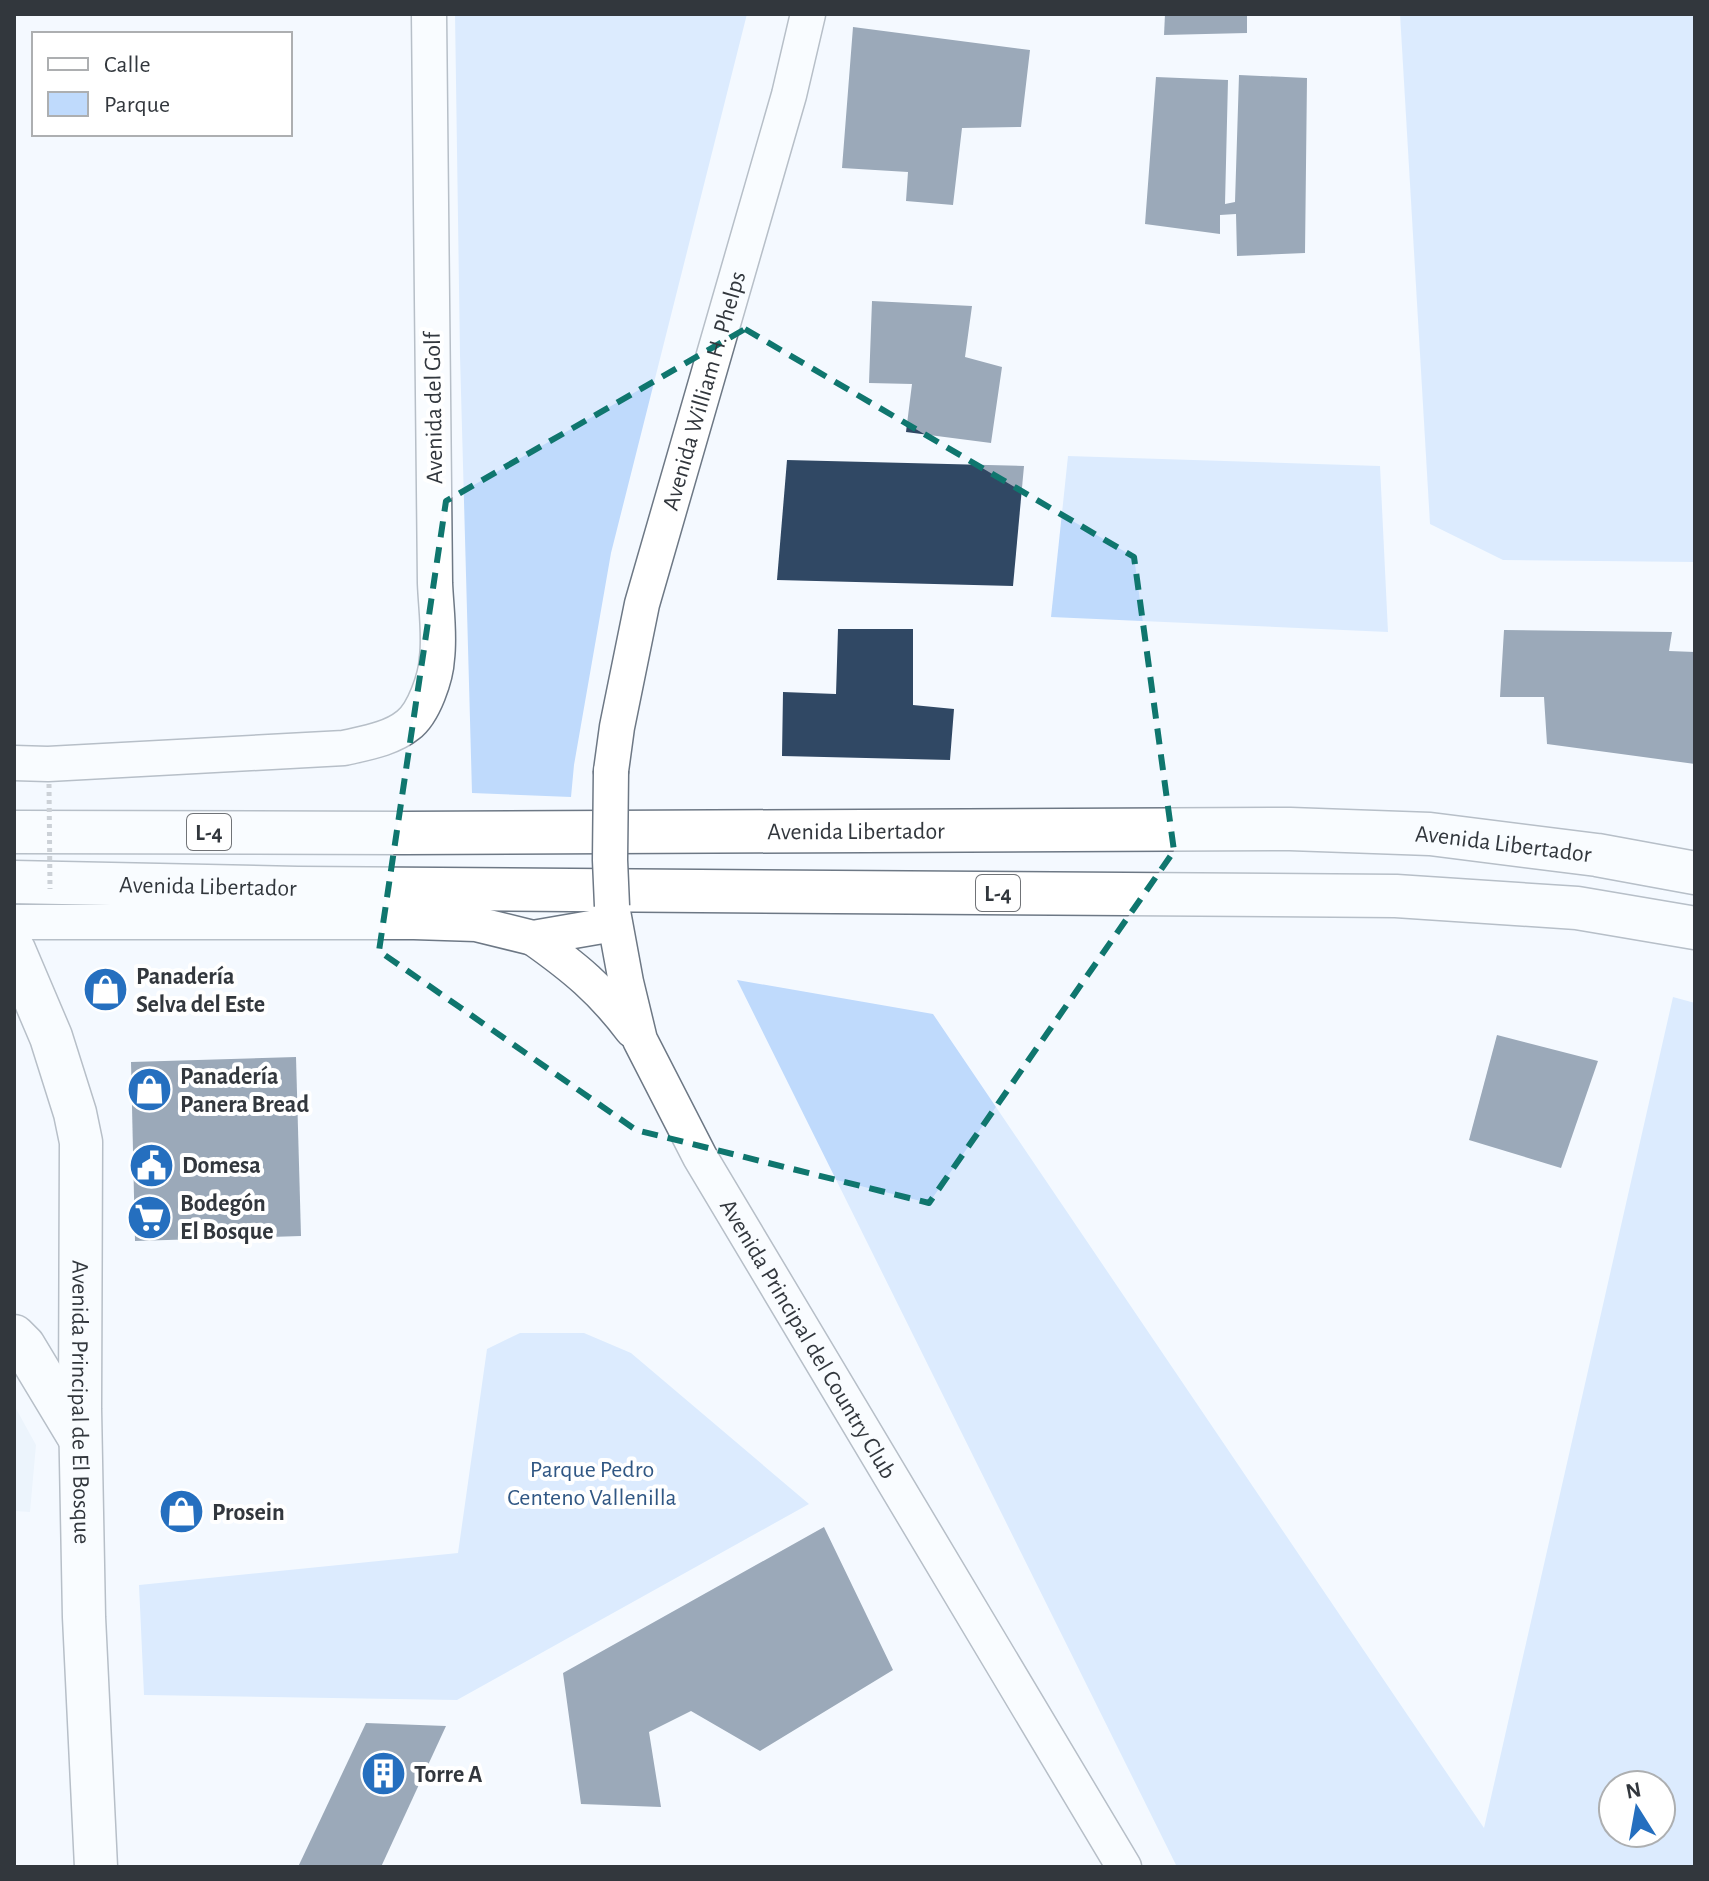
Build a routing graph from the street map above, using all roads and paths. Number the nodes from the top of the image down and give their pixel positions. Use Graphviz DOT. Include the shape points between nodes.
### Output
graph roads {
  1 [pos="429,14"];
  2 [pos="808,14"];
  3 [pos="14,763"];
  4 [pos="611,771"];
  5 [pos="49,784"];
  6 [pos="14,832"];
  7 [pos="1695,873"];
  8 [pos="32,885"];
  9 [pos="613,915"];
  10 [pos="14,922"];
  11 [pos="1695,928"];
  12 [pos="533,938"];
  13 [pos="14,950"];
  14 [pos="640,1040"];
  15 [pos="14,1336"];
  16 [pos="81,1441"];
  17 [pos="96,1867"];
  18 [pos="1124,1867"];
  1 -- 3 [label="street, Avenida del Golf" via="437,659 422,707 409,725 390,735 344,748"];
  2 -- 4 [label="street, Avenida William H. Phelps" via="642,604"];
  4 -- 9 [label="street, Avenida Principal del Country Club, bridge"];
  5 -- 8 [label="path, bridge"];
  6 -- 7 [label="main road, Avenida Libertador / L-4" via="1290,829 1430,834"];
  8 -- 11 [label="main road, Avenida Libertador / L-4" via="1396,896 1577,908"];
  9 -- 12 [label="street, Avenida Libertador"];
  9 -- 14 [label="street, Avenida Principal del Country Club"];
  10 -- 12 [label="street, Avenida Libertador" via="414,922 476,924"];
  12 -- 14 [label="street" via="611,1002"];
  13 -- 16 [label="main road, Avenida Principal de El Bosque" via="51,1037 81,1142"];
  14 -- 18 [label="street, Avenida Principal del Country Club" via="708,1171"];
  15 -- 16 [label="main road"];
  16 -- 17 [label="main road, Avenida Principal de El Bosque"];
}
